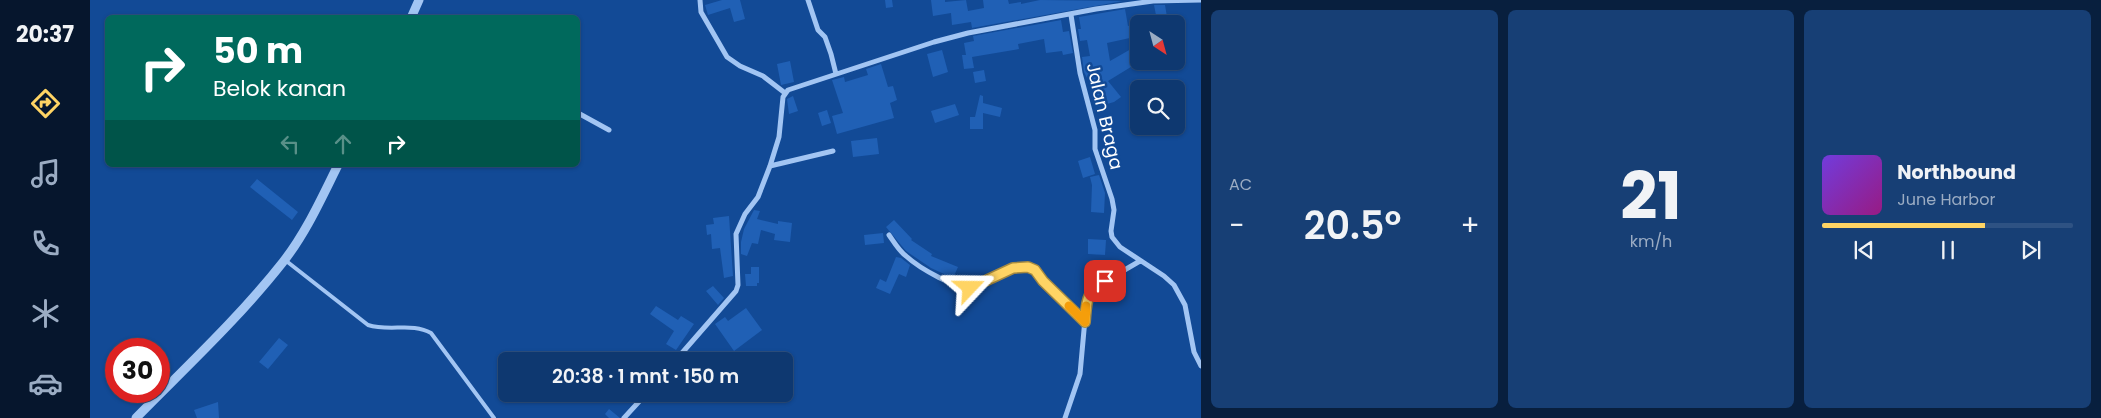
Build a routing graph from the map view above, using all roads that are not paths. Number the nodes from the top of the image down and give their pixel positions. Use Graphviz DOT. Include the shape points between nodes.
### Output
graph roads {
  1 [pos="419,0"];
  2 [pos="700,0"];
  3 [pos="808,0"];
  4 [pos="1201,0"];
  5 [pos="412,15"];
  6 [pos="1071,15"];
  7 [pos="836,74"];
  8 [pos="785,93"];
  9 [pos="580,114"];
  10 [pos="609,130"];
  11 [pos="833,151"];
  12 [pos="770,166"];
  13 [pos="337,167"];
  14 [pos="889,235"];
  15 [pos="285,260"];
  16 [pos="1140,262"];
  17 [pos="1085,322"];
  18 [pos="683,352"];
  19 [pos="1201,366"];
  20 [pos="639,402"];
  21 [pos="136,418"];
  22 [pos="494,418"];
  23 [pos="624,418"];
  24 [pos="1065,418"];
  1 -- 5 [label="street"];
  2 -- 8 [label="street" via="701,12 727,57 763,76"];
  3 -- 7 [label="street" via="818,30 825,37"];
  4 -- 6 [label="street" via="1153,1"];
  6 -- 7 [label="street" via="968,33"];
  6 -- 16 [label="street, Jalan Braga" via="1095,149 1114,210 1110,231 1120,247"];
  7 -- 8 [label="street" via="791,88"];
  8 -- 12 [label="street" via="779,137"];
  9 -- 10 [label="street"];
  11 -- 12 [label="street"];
  12 -- 18 [label="street" via="758,197 736,234 736,291"];
  13 -- 15 [label="street"];
  14 -- 17 [label="street" via="905,256 948,282 966,287 976,287 1013,268 1035,270"];
  15 -- 21 [label="street" via="248,303"];
  15 -- 22 [label="lane" via="368,325 381,329 423,328 432,333"];
  16 -- 17 [label="street" via="1091,291 1087,297"];
  16 -- 19 [label="street, Jalan Braga" via="1164,276 1180,295 1194,352"];
  17 -- 24 [label="street" via="1080,374"];
  20 -- 23 [label="street"];
}
